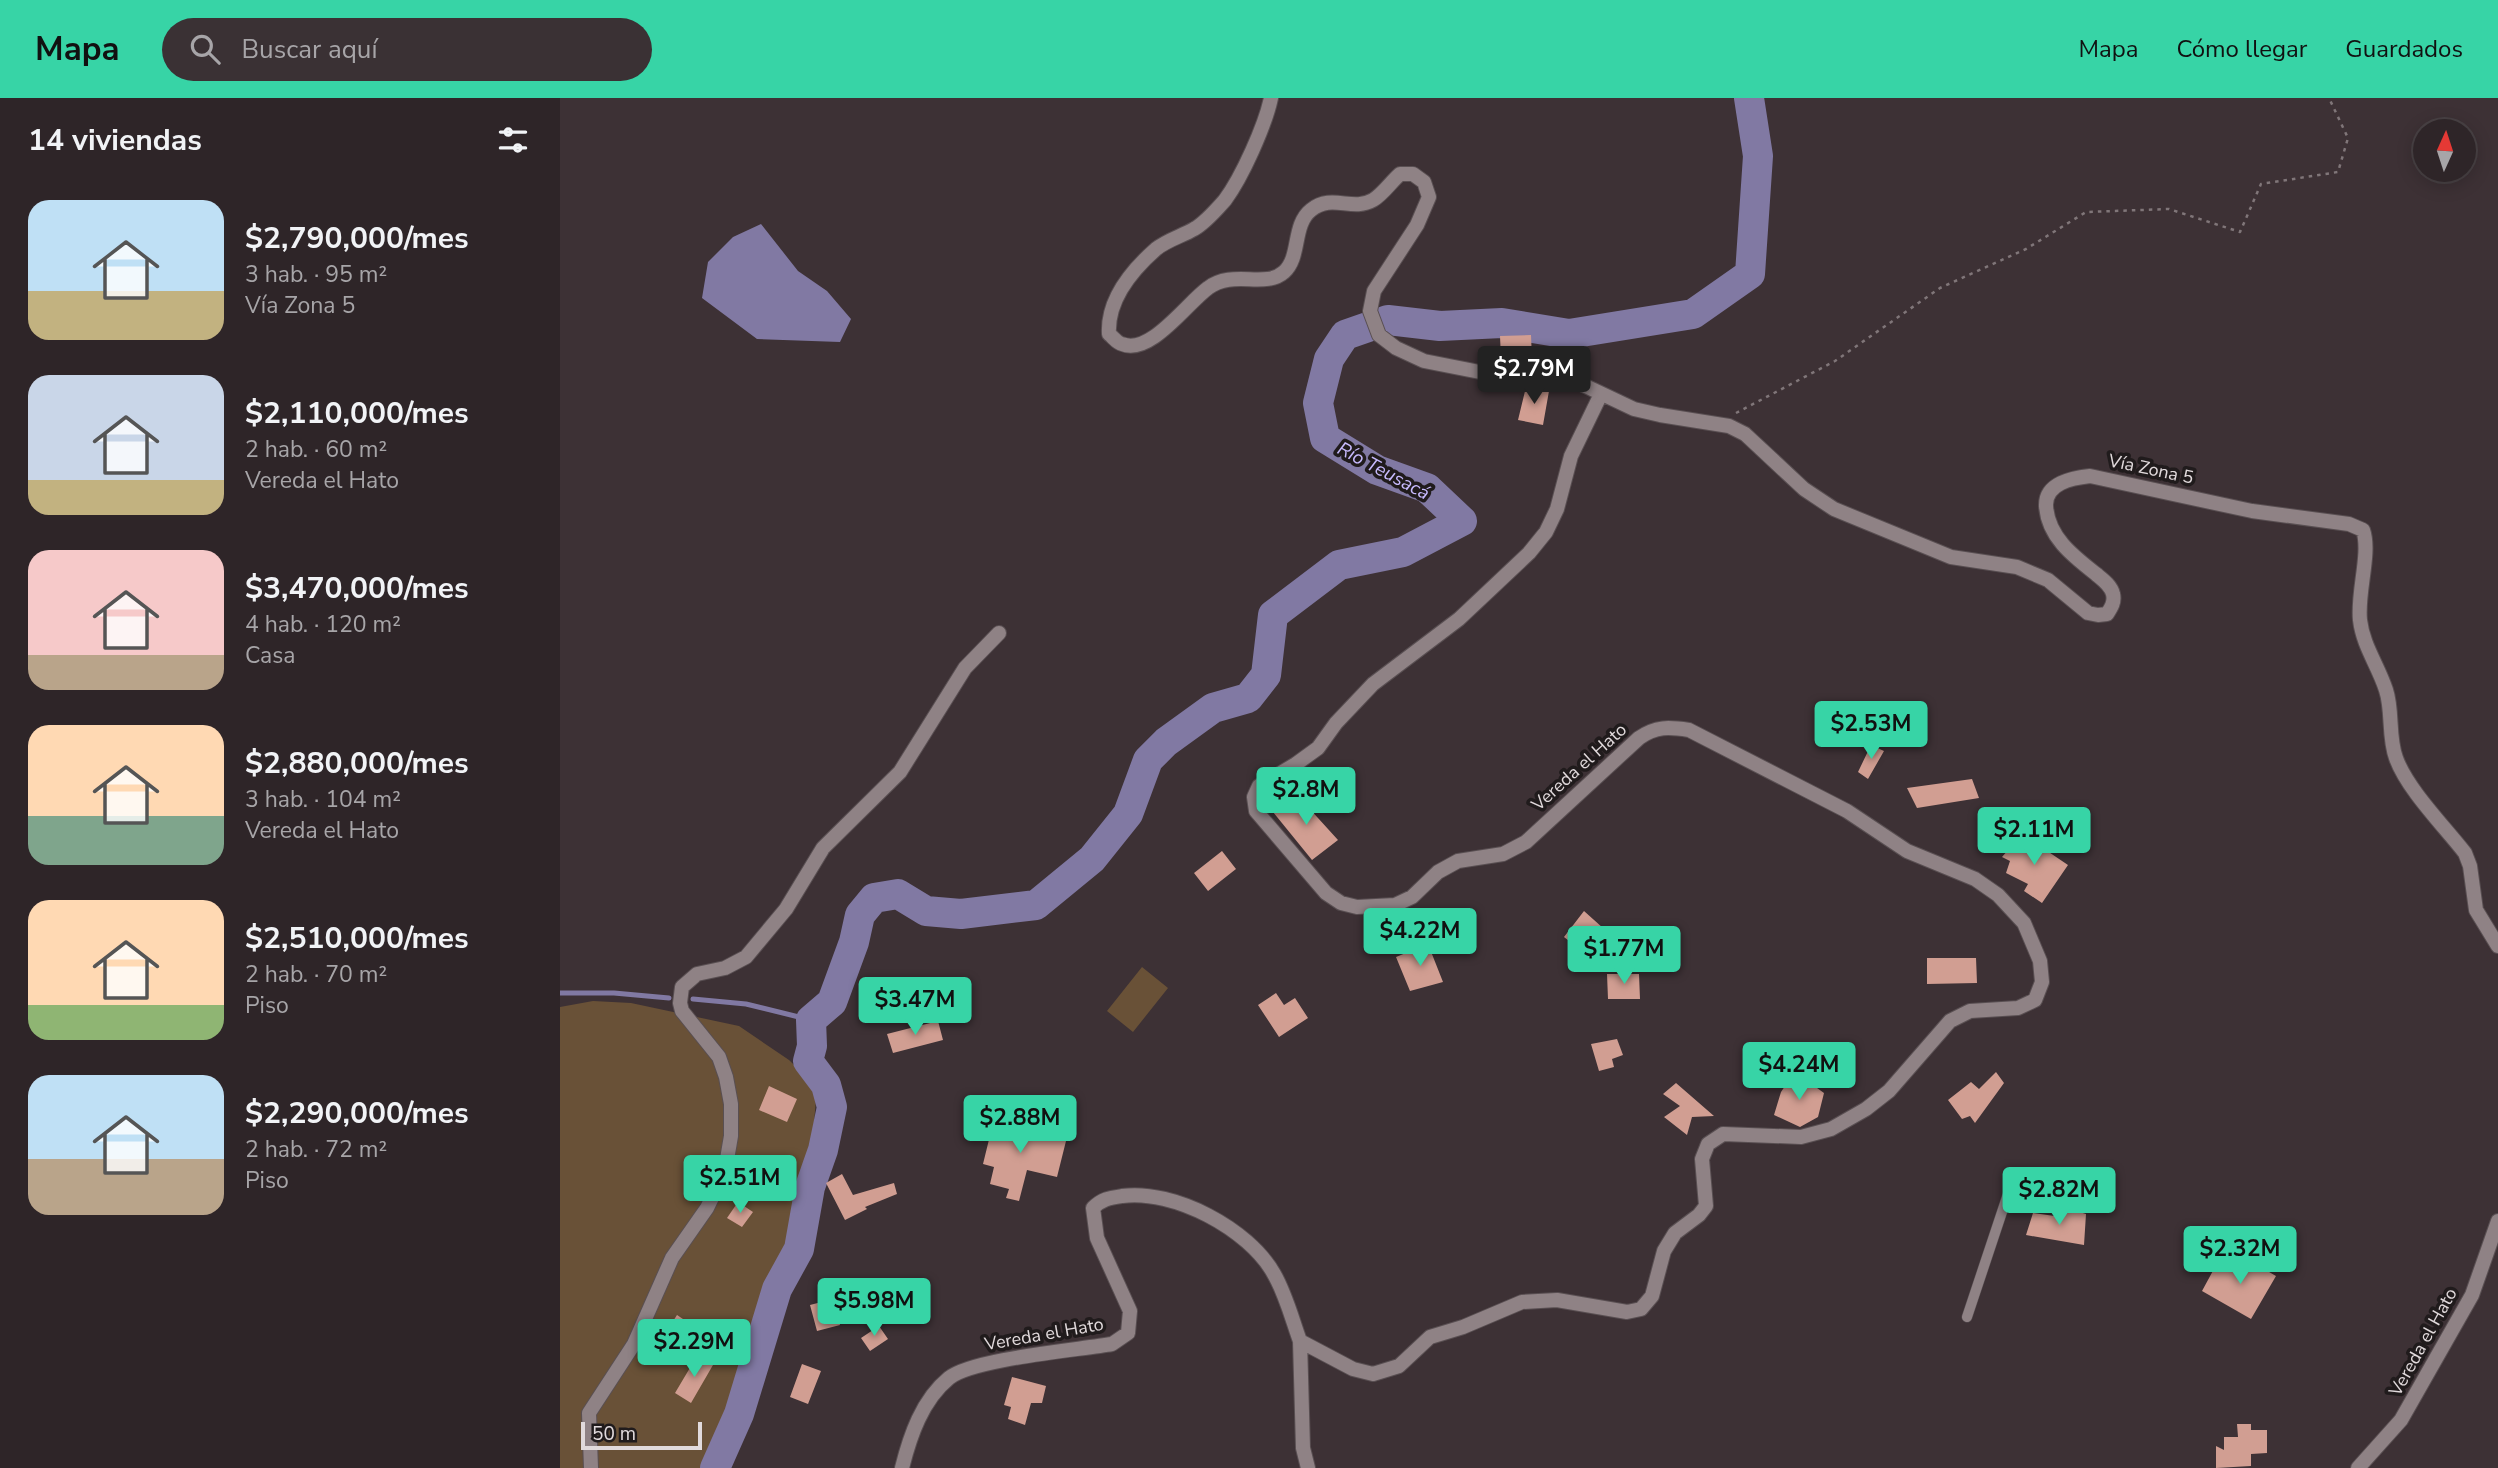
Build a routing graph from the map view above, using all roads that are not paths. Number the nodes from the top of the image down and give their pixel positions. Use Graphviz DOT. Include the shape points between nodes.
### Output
graph roads {
  1 [pos="1271,98"];
  2 [pos="1601,394"];
  3 [pos="999,633"];
  4 [pos="2498,946"];
  5 [pos="2013,1179"];
  6 [pos="2498,1221"];
  7 [pos="1967,1317"];
  8 [pos="1300,1341"];
  9 [pos="592,1468"];
  10 [pos="902,1468"];
  11 [pos="1308,1468"];
  12 [pos="2358,1468"];
  1 -- 2 [label="street, Vía Zona 5" via="1251,151 1225,199 1197,228 1158,248 1120,288 1108,320 1109,334 1122,344 1139,346 1209,286 1226,278 1265,280 1282,274 1293,262 1297,237 1309,211 1325,202 1356,205 1372,201 1400,174 1413,174 1424,182 1429,197 1417,225 1374,291 1370,311 1379,335 1424,361 1490,374 1558,376"];
  2 -- 4 [label="street, Vía Zona 5" via="1634,409 1729,426 1745,434 1804,489 1833,509 1951,557 2017,567 2048,580 2098,615 2107,614 2113,606 2113,593 2073,556 2047,519 2046,501 2053,487 2070,479 2090,476 2363,530 2367,542 2360,620 2365,645 2389,700 2395,756 2406,779 2465,853 2476,910"];
  2 -- 8 [label="street, Vereda el Hato" via="1570,456 1557,509 1529,553 1459,619 1373,684 1318,748 1259,786 1254,797 1256,811 1326,893 1357,907 1395,905 1458,861 1503,854 1526,842 1652,729 1689,730 1847,811 1907,851 1975,879 1998,895 2024,923 2040,961 2042,982 2035,1000 2018,1008 1970,1011 1950,1021 1889,1091 1831,1129 1801,1137 1723,1134 1708,1144 1702,1159 1706,1206 1675,1233 1664,1251 1652,1296 1641,1309 1627,1312 1557,1300 1522,1302 1430,1337 1399,1366 1373,1374 1353,1369"];
  3 -- 9 [label="street" via="965,668 900,772 823,849 786,909 746,957 725,968 697,974 682,987 682,1012 719,1056 726,1077 732,1104 725,1171 707,1208 672,1258 634,1344 589,1413"];
  5 -- 7 [label="lane"];
  6 -- 12 [label="street, Vereda el Hato" via="2472,1294 2402,1420"];
  8 -- 10 [label="street, Vereda el Hato" via="1274,1273 1229,1228 1161,1197 1102,1199 1093,1208 1097,1238 1130,1311 1128,1333 1112,1344 983,1364 950,1377 930,1400 911,1434"];
  8 -- 11 [label="street, Vereda el Hato" via="1303,1448"];
}
